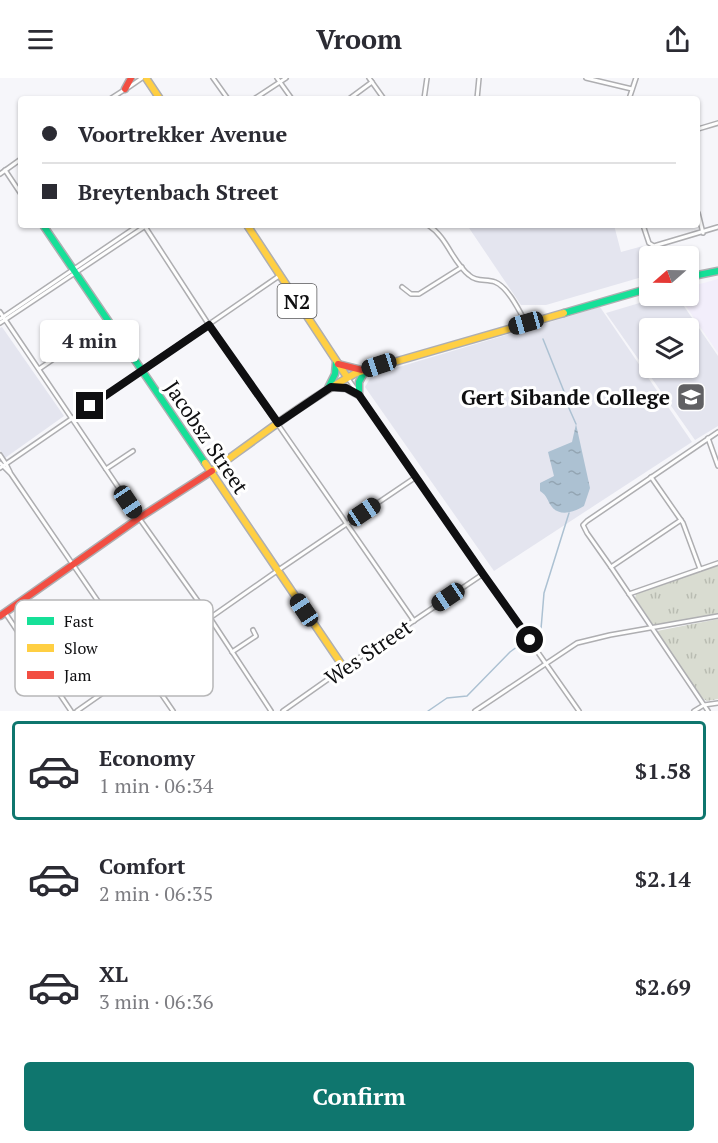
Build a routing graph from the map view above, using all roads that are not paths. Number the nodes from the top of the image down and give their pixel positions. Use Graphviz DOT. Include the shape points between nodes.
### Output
graph roads {
  1 [pos="131,78"];
  2 [pos="144,78"];
  3 [pos="213,78"];
  4 [pos="286,78"];
  5 [pos="369,78"];
  6 [pos="427,78"];
  7 [pos="479,78"];
  8 [pos="586,78"];
  9 [pos="636,78"];
  10 [pos="279,80"];
  11 [pos="372,82"];
  12 [pos="632,89"];
  13 [pos="125,90"];
  14 [pos="115,96"];
  15 [pos="158,96"];
  16 [pos="226,96"];
  17 [pos="258,96"];
  18 [pos="290,96"];
  19 [pos="353,96"];
  20 [pos="382,96"];
  21 [pos="424,96"];
  22 [pos="477,96"];
  23 [pos="630,96"];
  24 [pos="718,123"];
  25 [pos="700,128"];
  26 [pos="18,161"];
  27 [pos="5,170"];
  28 [pos="0,174"];
  29 [pos="18,190"];
  30 [pos="700,221"];
  31 [pos="718,227"];
  32 [pos="45,228"];
  33 [pos="135,228"];
  34 [pos="141,228"];
  35 [pos="148,228"];
  36 [pos="248,228"];
  37 [pos="432,228"];
  38 [pos="645,228"];
  39 [pos="703,233"];
  40 [pos="462,267"];
  41 [pos="718,267"];
  42 [pos="75,271"];
  43 [pos="718,271"];
  44 [pos="280,274"];
  45 [pos="699,274"];
  46 [pos="699,275"];
  47 [pos="402,287"];
  48 [pos="639,291"];
  49 [pos="0,312"];
  50 [pos="2,319"];
  51 [pos="526,323"];
  52 [pos="209,325"];
  53 [pos="71,347"];
  54 [pos="337,361"];
  55 [pos="39,369"];
  56 [pos="143,370"];
  57 [pos="365,370"];
  58 [pos="347,377"];
  59 [pos="329,389"];
  60 [pos="359,395"];
  61 [pos="72,419"];
  62 [pos="278,423"];
  63 [pos="718,432"];
  64 [pos="708,438"];
  65 [pos="133,451"];
  66 [pos="0,455"];
  67 [pos="2,465"];
  68 [pos="718,466"];
  69 [pos="106,469"];
  70 [pos="211,472"];
  71 [pos="416,477"];
  72 [pos="651,477"];
  73 [pos="139,518"];
  74 [pos="681,520"];
  75 [pos="347,523"];
  76 [pos="718,563"];
  77 [pos="72,566"];
  78 [pos="611,567"];
  79 [pos="700,569"];
  80 [pos="277,571"];
  81 [pos="483,574"];
  82 [pos="629,594"];
  83 [pos="22,600"];
  84 [pos="96,600"];
  85 [pos="197,600"];
  86 [pos="15,605"];
  87 [pos="2,614"];
  88 [pos="213,616"];
  89 [pos="718,616"];
  90 [pos="414,621"];
  91 [pos="213,623"];
  92 [pos="651,628"];
  93 [pos="253,630"];
  94 [pos="15,632"];
  95 [pos="232,652"];
  96 [pos="546,663"];
  97 [pos="344,668"];
  98 [pos="60,696"];
  99 [pos="98,696"];
  100 [pos="162,696"];
  101 [pos="718,703"];
  102 [pos="704,705"];
  103 [pos="71,711"];
  104 [pos="76,711"];
  105 [pos="172,711"];
  106 [pos="271,711"];
  107 [pos="283,711"];
  108 [pos="475,711"];
  109 [pos="579,711"];
  110 [pos="694,711"];
  111 [pos="708,711"];
  1 -- 13 [label="main road"];
  2 -- 13 [label="street"];
  2 -- 15 [label="main road"];
  3 -- 16 [label="street"];
  4 -- 10 [label="street"];
  5 -- 11 [label="street"];
  6 -- 21 [label="street"];
  7 -- 22 [label="street"];
  8 -- 12 [label="street"];
  9 -- 12 [label="street"];
  10 -- 17 [label="street"];
  10 -- 18 [label="street"];
  11 -- 19 [label="street"];
  11 -- 20 [label="street"];
  12 -- 23 [label="street"];
  13 -- 14 [label="street"];
  24 -- 25 [label="street"];
  26 -- 27 [label="street"];
  27 -- 28 [label="street"];
  27 -- 29 [label="street"];
  30 -- 39 [label="street"];
  31 -- 39 [label="street"];
  32 -- 42 [label="main road, Jacobsz Street"];
  33 -- 42 [label="street"];
  34 -- 42 [label="street"];
  35 -- 52 [label="street"];
  36 -- 44 [label="main road, N2"];
  37 -- 40 [label="street"];
  38 -- 39 [label="street" via="650,244 656,246"];
  40 -- 47 [label="street" via="420,294 411,294"];
  40 -- 51 [label="street" via="473,278 502,286"];
  41 -- 45 [label="main road"];
  42 -- 50 [label="street"];
  42 -- 56 [label="main road, Jacobsz Street"];
  43 -- 46 [label="main road"];
  44 -- 52 [label="street"];
  44 -- 54 [label="main road, N2"];
  48 -- 51 [label="main road"];
  49 -- 50 [label="street"];
  50 -- 55 [label="street"];
  51 -- 57 [label="main road"];
  52 -- 56 [label="street"];
  52 -- 62 [label="street"];
  53 -- 55 [label="street"];
  54 -- 57 [label="main road" via="352,369"];
  54 -- 58 [label="main road, N2"];
  54 -- 59 [label="main road"];
  55 -- 61 [label="street"];
  56 -- 61 [label="street"];
  56 -- 70 [label="main road, Jacobsz Street"];
  57 -- 58 [label="main road"];
  57 -- 60 [label="main road" via="359,382"];
  58 -- 59 [label="main road"];
  58 -- 60 [label="street"];
  59 -- 60 [label="main road" via="346,388"];
  59 -- 62 [label="main road"];
  60 -- 71 [label="street"];
  61 -- 67 [label="street"];
  61 -- 69 [label="street"];
  62 -- 70 [label="main road"];
  62 -- 75 [label="street"];
  63 -- 64 [label="street"];
  64 -- 68 [label="street"];
  64 -- 72 [label="street"];
  65 -- 69 [label="street"];
  66 -- 67 [label="street"];
  67 -- 77 [label="street"];
  69 -- 73 [label="street"];
  70 -- 73 [label="main road"];
  70 -- 80 [label="main road, Jacobsz Street"];
  71 -- 75 [label="street"];
  71 -- 81 [label="street"];
  72 -- 74 [label="street"];
  72 -- 78 [label="street" via="584,523"];
  73 -- 77 [label="main road"];
  73 -- 85 [label="street"];
  74 -- 78 [label="street"];
  74 -- 79 [label="street"];
  75 -- 80 [label="street"];
  75 -- 90 [label="street"];
  76 -- 79 [label="street"];
  77 -- 83 [label="main road"];
  77 -- 84 [label="street"];
  78 -- 82 [label="street"];
  79 -- 82 [label="street"];
  80 -- 88 [label="street"];
  80 -- 97 [label="main road, Jacobsz Street"];
  81 -- 90 [label="street, Wes Street"];
  81 -- 96 [label="street"];
  82 -- 92 [label="street"];
  86 -- 87 [label="main road"];
  87 -- 94 [label="street"];
  89 -- 92 [label="street"];
  90 -- 97 [label="street, Wes Street"];
  91 -- 95 [label="street"];
  92 -- 96 [label="street" via="581,642"];
  92 -- 102 [label="street"];
  93 -- 95 [label="street" via="256,636"];
  95 -- 106 [label="street"];
  96 -- 108 [label="street"];
  96 -- 109 [label="street"];
  97 -- 107 [label="street, Wes Street"];
  98 -- 103 [label="street"];
  99 -- 104 [label="street"];
  100 -- 105 [label="street"];
  101 -- 102 [label="street"];
  102 -- 110 [label="street"];
  102 -- 111 [label="street"];
}
